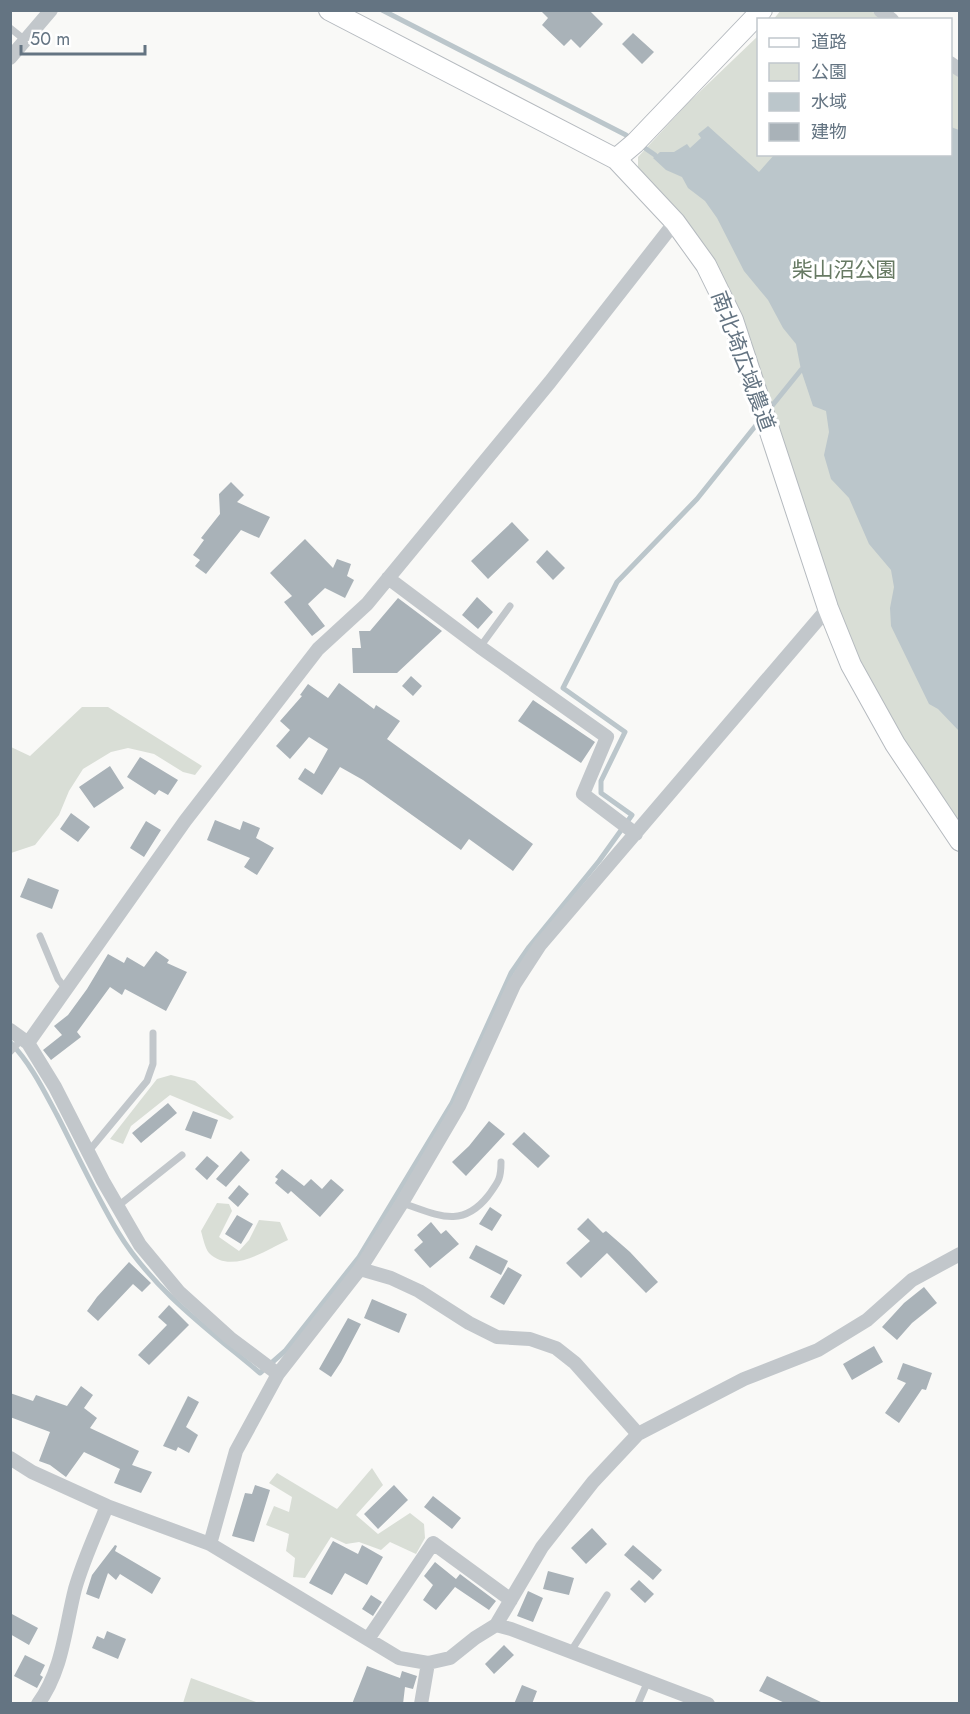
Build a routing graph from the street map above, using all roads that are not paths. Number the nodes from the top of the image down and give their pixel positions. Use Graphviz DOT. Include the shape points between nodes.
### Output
graph roads {
  1 [pos="51,10"];
  2 [pos="329,10"];
  3 [pos="762,10"];
  4 [pos="10,28"];
  5 [pos="25,40"];
  6 [pos="10,58"];
  7 [pos="616,159"];
  8 [pos="675,222"];
  9 [pos="388,578"];
  10 [pos="510,606"];
  11 [pos="828,608"];
  12 [pos="480,647"];
  13 [pos="636,834"];
  14 [pos="960,842"];
  15 [pos="40,936"];
  16 [pos="66,989"];
  17 [pos="153,1034"];
  18 [pos="20,1037"];
  19 [pos="10,1052"];
  20 [pos="88,1152"];
  21 [pos="182,1155"];
  22 [pos="501,1162"];
  23 [pos="402,1203"];
  24 [pos="118,1206"];
  25 [pos="960,1254"];
  26 [pos="360,1269"];
  27 [pos="278,1374"];
  28 [pos="638,1434"];
  29 [pos="10,1458"];
  30 [pos="107,1506"];
  31 [pos="210,1544"];
  32 [pos="607,1595"];
  33 [pos="511,1600"];
  34 [pos="496,1625"];
  35 [pos="368,1640"];
  36 [pos="571,1651"];
  37 [pos="428,1663"];
  38 [pos="649,1680"];
  39 [pos="38,1704"];
  40 [pos="420,1704"];
  41 [pos="638,1704"];
  42 [pos="708,1704"];
  1 -- 5 [label="street"];
  2 -- 7 [label="street, 南北埼広域農道"];
  3 -- 7 [label="street"];
  4 -- 5 [label="lane"];
  5 -- 6 [label="street"];
  7 -- 8 [label="street, 南北埼広域農道"];
  8 -- 9 [label="street"];
  8 -- 11 [label="street, 南北埼広域農道" via="706,265 733,320"];
  9 -- 12 [label="street"];
  9 -- 16 [label="street" via="367,604 318,649 185,821"];
  10 -- 12 [label="lane"];
  11 -- 13 [label="street"];
  11 -- 14 [label="street, 南北埼広域農道" via="851,665 895,744"];
  12 -- 13 [label="street" via="608,737 583,794"];
  13 -- 23 [label="street" via="540,945 514,985 459,1106"];
  15 -- 16 [label="lane"];
  16 -- 18 [label="street"];
  17 -- 20 [label="lane" via="153,1064 147,1081"];
  18 -- 19 [label="lane"];
  18 -- 20 [label="street" via="55,1087"];
  20 -- 24 [label="street"];
  21 -- 24 [label="lane"];
  22 -- 23 [label="lane" via="501,1179 480,1206 460,1218"];
  23 -- 26 [label="street"];
  24 -- 27 [label="street" via="140,1245 179,1292"];
  25 -- 28 [label="street" via="912,1280 867,1320 818,1350 744,1379"];
  26 -- 27 [label="street"];
  26 -- 28 [label="street" via="419,1291 497,1337 530,1339 556,1348 575,1363"];
  27 -- 31 [label="street" via="236,1451"];
  28 -- 33 [label="street" via="593,1482 542,1547"];
  29 -- 30 [label="street" via="32,1473"];
  30 -- 31 [label="street"];
  30 -- 39 [label="street" via="75,1588 59,1663"];
  31 -- 35 [label="street"];
  32 -- 36 [label="lane"];
  33 -- 34 [label="street"];
  33 -- 35 [label="street" via="433,1543"];
  34 -- 36 [label="street"];
  34 -- 37 [label="street" via="450,1658"];
  35 -- 37 [label="street" via="399,1658"];
  36 -- 38 [label="street"];
  37 -- 40 [label="street"];
  38 -- 41 [label="lane"];
  38 -- 42 [label="street"];
}
